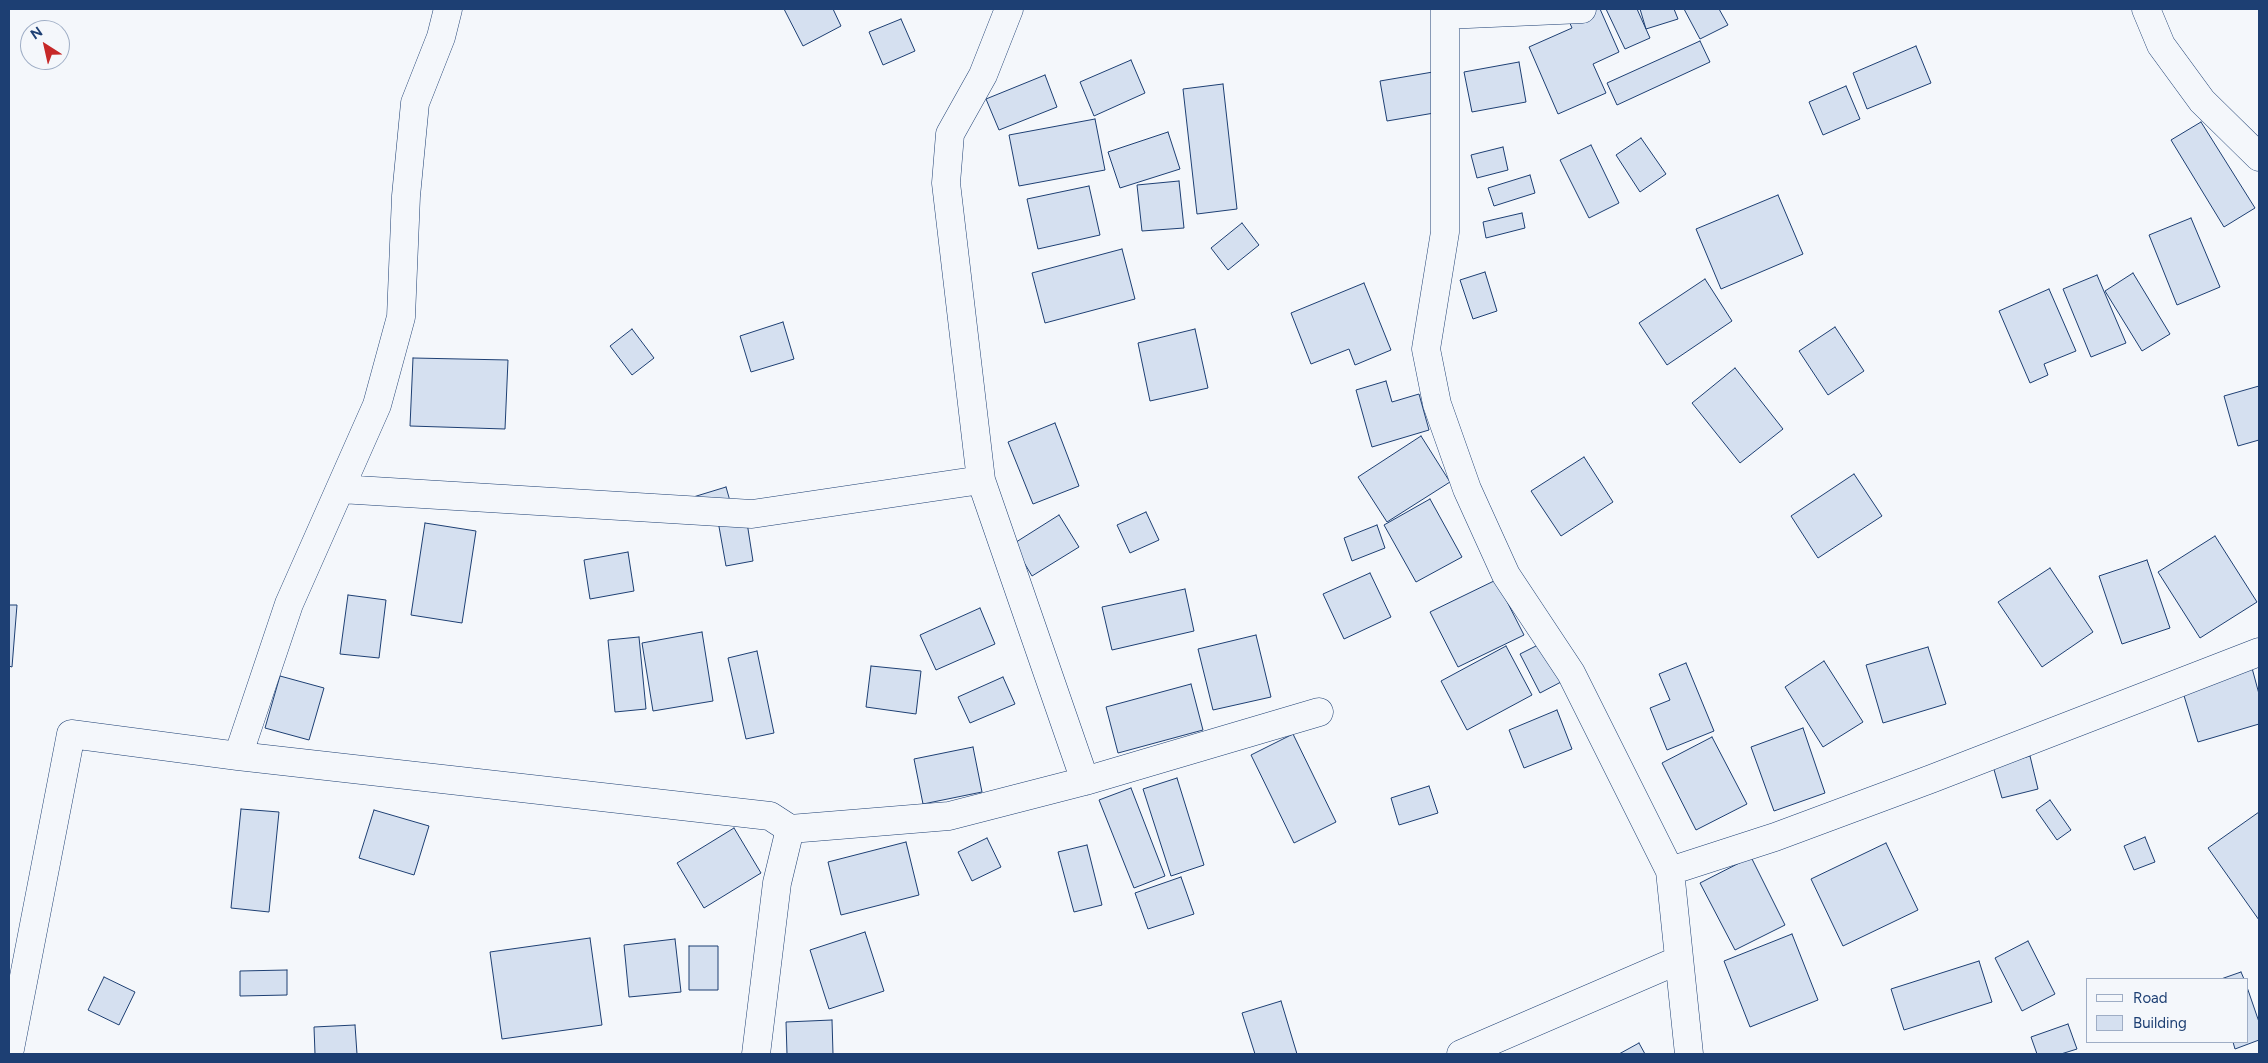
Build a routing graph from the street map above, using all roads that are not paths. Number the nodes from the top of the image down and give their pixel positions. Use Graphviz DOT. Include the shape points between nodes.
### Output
graph roads {
  1 [pos="448,9"];
  2 [pos="1009,9"];
  3 [pos="1582,9"];
  4 [pos="2146,9"];
  5 [pos="1445,12"];
  6 [pos="2259,157"];
  7 [pos="981,480"];
  8 [pos="340,489"];
  9 [pos="2259,652"];
  10 [pos="1319,712"];
  11 [pos="238,756"];
  12 [pos="1085,781"];
  13 [pos="790,829"];
  14 [pos="1670,871"];
  15 [pos="1679,960"];
  16 [pos="9,1054"];
  17 [pos="756,1054"];
  18 [pos="1461,1054"];
  19 [pos="1689,1054"];
  1 -- 8 [label="street" via="415,103 400,317 377,405"];
  2 -- 7 [label="street" via="983,75 950,134 946,183"];
  3 -- 5 [label="street"];
  4 -- 6 [label="street" via="2161,45 2202,101"];
  5 -- 14 [label="street" via="1446,232 1426,349 1437,404 1467,490 1506,575 1571,673"];
  7 -- 8 [label="street" via="752,514"];
  7 -- 12 [label="street"];
  8 -- 11 [label="street" via="289,604"];
  9 -- 14 [label="street" via="1932,779"];
  10 -- 12 [label="street"];
  11 -- 13 [label="street" via="770,816"];
  11 -- 16 [label="street" via="71,734"];
  12 -- 13 [label="street" via="949,816"];
  13 -- 17 [label="street" via="777,883"];
  14 -- 15 [label="street"];
  15 -- 18 [label="street"];
  15 -- 19 [label="street"];
}
